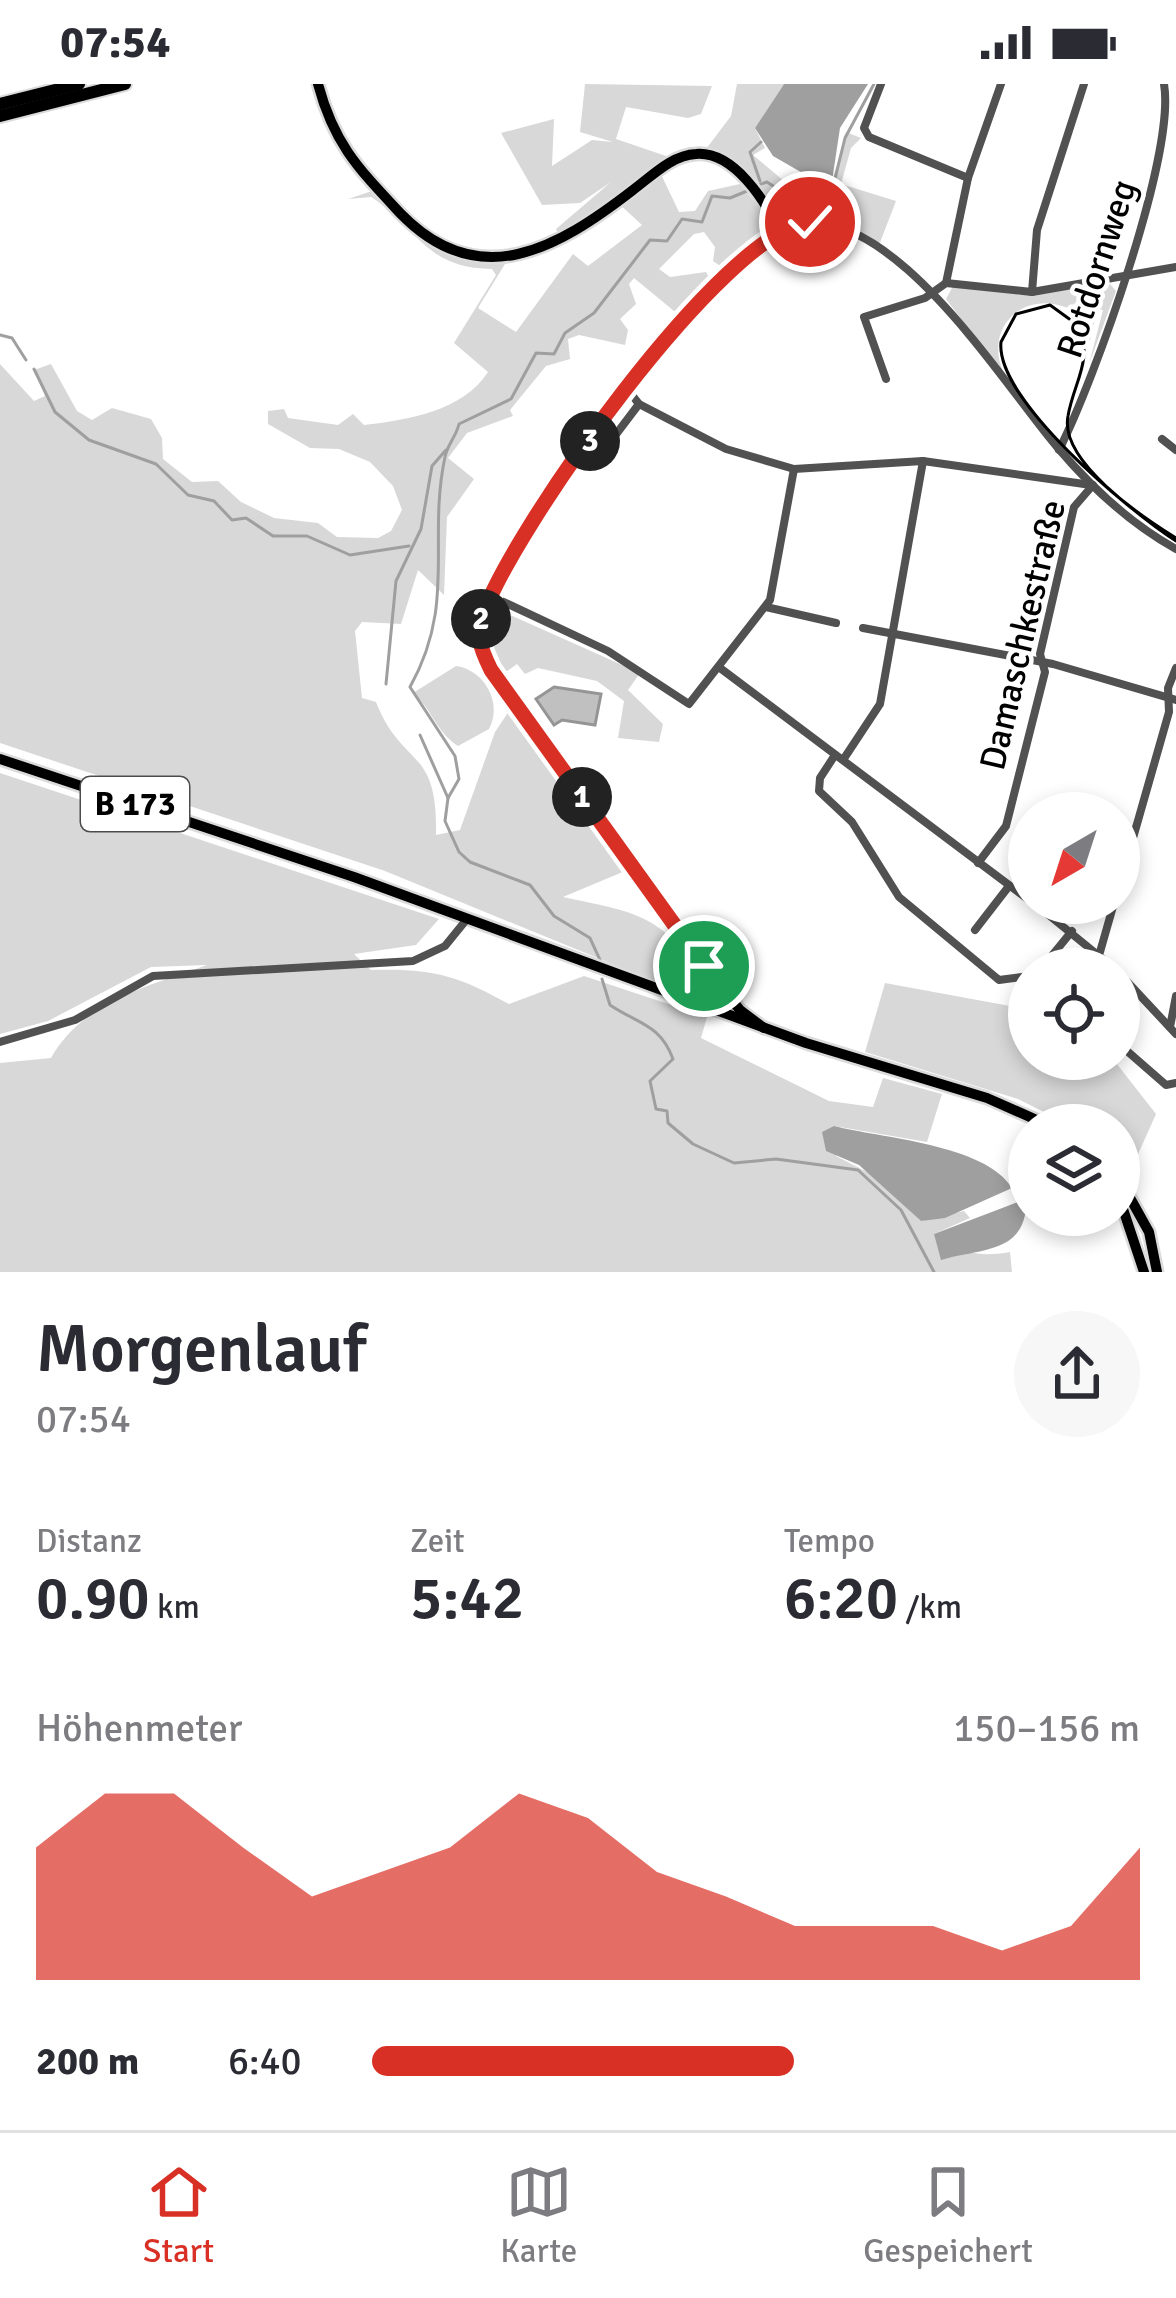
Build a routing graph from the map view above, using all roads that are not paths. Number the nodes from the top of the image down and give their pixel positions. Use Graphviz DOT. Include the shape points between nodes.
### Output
graph roads {
  1 [pos="79,84"];
  2 [pos="125,84"];
  3 [pos="318,84"];
  4 [pos="881,84"];
  5 [pos="1001,84"];
  6 [pos="1084,84"];
  7 [pos="1165,84"];
  8 [pos="1176,88"];
  9 [pos="1169,101"];
  10 [pos="0,104"];
  11 [pos="0,116"];
  12 [pos="968,178"];
  13 [pos="779,230"];
  14 [pos="1176,267"];
  15 [pos="1130,277"];
  16 [pos="946,283"];
  17 [pos="1032,292"];
  18 [pos="934,293"];
  19 [pos="886,379"];
  20 [pos="628,390"];
  21 [pos="639,404"];
  22 [pos="1162,439"];
  23 [pos="588,444"];
  24 [pos="1059,450"];
  25 [pos="1176,450"];
  26 [pos="923,461"];
  27 [pos="1071,462"];
  28 [pos="794,469"];
  29 [pos="1057,479"];
  30 [pos="1093,485"];
  31 [pos="1176,548"];
  32 [pos="491,596"];
  33 [pos="766,607"];
  34 [pos="836,623"];
  35 [pos="863,628"];
  36 [pos="894,634"];
  37 [pos="1043,663"];
  38 [pos="720,668"];
  39 [pos="1176,668"];
  40 [pos="1172,699"];
  41 [pos="839,758"];
  42 [pos="0,759"];
  43 [pos="1140,814"];
  44 [pos="978,863"];
  45 [pos="1008,885"];
  46 [pos="1008,887"];
  47 [pos="467,919"];
  48 [pos="1062,924"];
  49 [pos="975,930"];
  50 [pos="1072,931"];
  51 [pos="1058,948"];
  52 [pos="1095,948"];
  53 [pos="1008,979"];
  54 [pos="718,983"];
  55 [pos="1140,995"];
  56 [pos="1176,996"];
  57 [pos="730,998"];
  58 [pos="1176,1012"];
  59 [pos="720,1013"];
  60 [pos="764,1028"];
  61 [pos="1173,1030"];
  62 [pos="0,1042"];
  63 [pos="1140,1062"];
  64 [pos="1176,1083"];
  65 [pos="1008,1107"];
  66 [pos="1140,1216"];
  67 [pos="1132,1236"];
  68 [pos="1144,1272"];
  69 [pos="1157,1272"];
  1 -- 10 [label="highway"];
  2 -- 11 [label="highway"];
  3 -- 13 [label="main road" via="335,139 353,163 412,225 474,259 562,239 682,156 714,157 743,178"];
  4 -- 12 [label="street" via="864,128 869,136"];
  5 -- 12 [label="street"];
  6 -- 17 [label="street" via="1037,230"];
  7 -- 9 [label="street, Rotdornweg"];
  8 -- 9 [label="street, Rotdornweg"];
  9 -- 15 [label="street, Rotdornweg"];
  12 -- 16 [label="street"];
  13 -- 18 [label="street" via="810,222 841,229"];
  13 -- 20 [label="main road" via="658,343"];
  14 -- 15 [label="street"];
  15 -- 17 [label="street"];
  15 -- 24 [label="street, Rotdornweg"];
  16 -- 17 [label="street"];
  16 -- 18 [label="street"];
  18 -- 19 [label="street" via="864,317"];
  18 -- 24 [label="street"];
  20 -- 21 [label="street"];
  20 -- 23 [label="main road"];
  21 -- 23 [label="street" via="617,433"];
  21 -- 28 [label="street" via="726,449"];
  22 -- 25 [label="street"];
  23 -- 32 [label="main road"];
  24 -- 27 [label="street"];
  26 -- 28 [label="street"];
  26 -- 29 [label="street"];
  26 -- 36 [label="street"];
  27 -- 29 [label="street"];
  27 -- 30 [label="street"];
  28 -- 33 [label="street"];
  29 -- 30 [label="street"];
  30 -- 31 [label="street"];
  30 -- 37 [label="street, Damaschkestraße" via="1074,507"];
  32 -- 38 [label="street" via="608,651 689,704"];
  32 -- 54 [label="main road" via="478,637 491,670"];
  33 -- 34 [label="street"];
  33 -- 38 [label="street"];
  35 -- 36 [label="street"];
  36 -- 37 [label="street"];
  36 -- 41 [label="street" via="878,710"];
  37 -- 40 [label="street"];
  37 -- 44 [label="street, Damaschkestraße" via="1006,826"];
  38 -- 41 [label="street"];
  39 -- 40 [label="street"];
  40 -- 43 [label="street"];
  41 -- 44 [label="street"];
  41 -- 53 [label="street" via="820,778 820,791 852,822 899,897 999,980"];
  42 -- 47 [label="main road, B 173"];
  44 -- 45 [label="street"];
  46 -- 49 [label="street"];
  47 -- 59 [label="main road, B 173"];
  47 -- 62 [label="street" via="445,946 413,961 153,976 75,1019"];
  48 -- 50 [label="street"];
  50 -- 51 [label="street"];
  50 -- 52 [label="street"];
  54 -- 57 [label="main road"];
  54 -- 59 [label="main road"];
  55 -- 61 [label="street"];
  56 -- 58 [label="street"];
  57 -- 59 [label="main road"];
  57 -- 60 [label="main road"];
  58 -- 61 [label="street"];
  59 -- 60 [label="main road, B 173"];
  60 -- 65 [label="main road, B 173"];
  63 -- 64 [label="street"];
  66 -- 69 [label="main road"];
  67 -- 68 [label="main road"];
}
